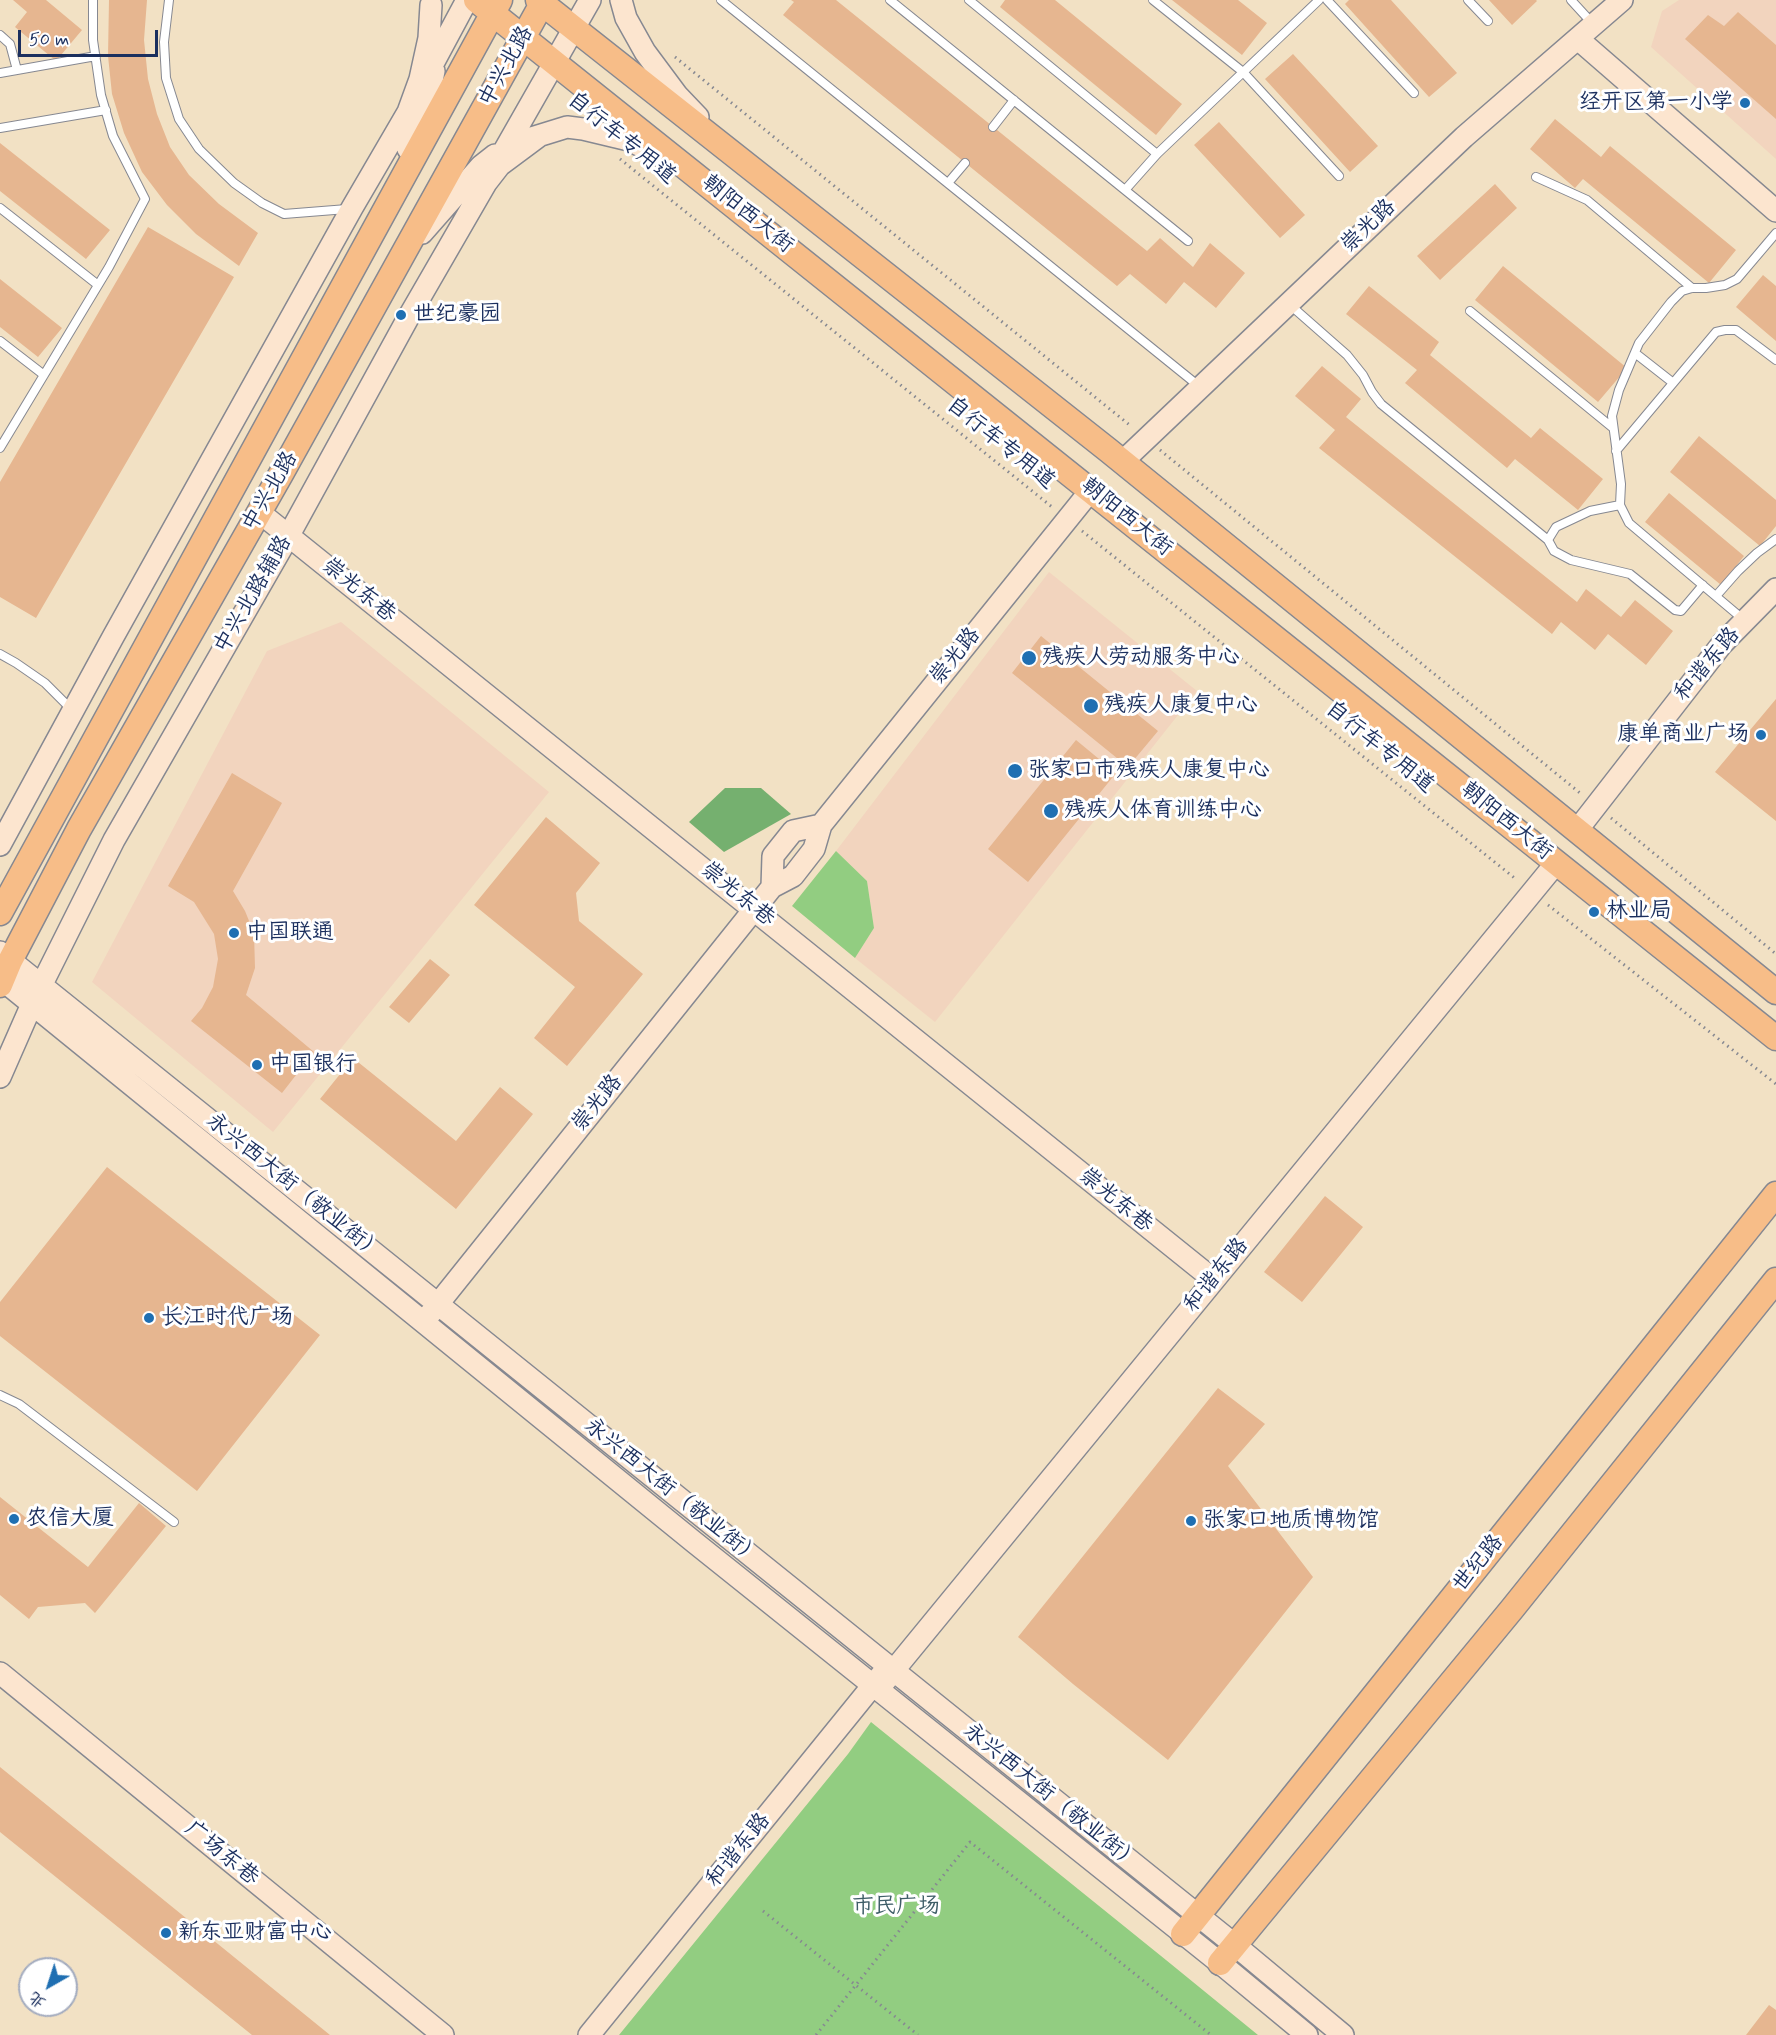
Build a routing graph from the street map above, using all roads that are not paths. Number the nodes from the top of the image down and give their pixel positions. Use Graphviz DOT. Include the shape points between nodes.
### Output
graph roads {
  1 [pos="93,0"];
  2 [pos="169,0"];
  3 [pos="467,0"];
  4 [pos="590,0"];
  5 [pos="621,0"];
  6 [pos="721,0"];
  7 [pos="890,0"];
  8 [pos="1153,0"];
  9 [pos="1319,0"];
  10 [pos="1327,0"];
  11 [pos="1468,0"];
  12 [pos="1571,0"];
  13 [pos="1623,0"];
  14 [pos="541,1"];
  15 [pos="973,1"];
  16 [pos="430,2"];
  17 [pos="490,5"];
  18 [pos="1488,21"];
  19 [pos="1594,25"];
  20 [pos="574,28"];
  21 [pos="0,35"];
  22 [pos="525,37"];
  23 [pos="1578,39"];
  24 [pos="96,56"];
  25 [pos="436,58"];
  26 [pos="555,62"];
  27 [pos="17,70"];
  28 [pos="1244,72"];
  29 [pos="0,73"];
  30 [pos="1414,93"];
  31 [pos="1014,100"];
  32 [pos="106,110"];
  33 [pos="408,112"];
  34 [pos="993,127"];
  35 [pos="0,128"];
  36 [pos="539,136"];
  37 [pos="507,146"];
  38 [pos="728,151"];
  39 [pos="1157,154"];
  40 [pos="965,163"];
  41 [pos="1339,176"];
  42 [pos="700,177"];
  43 [pos="1536,177"];
  44 [pos="486,183"];
  45 [pos="948,183"];
  46 [pos="1125,190"];
  47 [pos="0,208"];
  48 [pos="352,208"];
  49 [pos="1776,211"];
  50 [pos="1776,233"];
  51 [pos="372,235"];
  52 [pos="1188,241"];
  53 [pos="402,256"];
  54 [pos="98,285"];
  55 [pos="1692,288"];
  56 [pos="1288,304"];
  57 [pos="1470,311"];
  58 [pos="0,341"];
  59 [pos="1635,353"];
  60 [pos="1776,360"];
  61 [pos="44,375"];
  62 [pos="1672,382"];
  63 [pos="1200,387"];
  64 [pos="1613,428"];
  65 [pos="0,448"];
  66 [pos="1616,451"];
  67 [pos="1122,462"];
  68 [pos="1090,490"];
  69 [pos="1620,505"];
  70 [pos="260,512"];
  71 [pos="289,535"];
  72 [pos="1776,539"];
  73 [pos="1548,540"];
  74 [pos="1703,585"];
  75 [pos="1776,589"];
  76 [pos="1716,596"];
  77 [pos="1745,620"];
  78 [pos="0,654"];
  79 [pos="73,711"];
  80 [pos="1578,829"];
  81 [pos="0,845"];
  82 [pos="1557,862"];
  83 [pos="754,909"];
  84 [pos="0,913"];
  85 [pos="2,971"];
  86 [pos="1776,992"];
  87 [pos="37,995"];
  88 [pos="1776,1038"];
  89 [pos="0,1077"];
  90 [pos="1776,1194"];
  91 [pos="1214,1280"];
  92 [pos="1776,1280"];
  93 [pos="438,1303"];
  94 [pos="424,1321"];
  95 [pos="0,1395"];
  96 [pos="174,1522"];
  97 [pos="893,1671"];
  98 [pos="0,1673"];
  99 [pos="878,1689"];
  100 [pos="1190,1924"];
  101 [pos="1235,1945"];
  102 [pos="1220,1963"];
  103 [pos="442,2035"];
  104 [pos="589,2035"];
  105 [pos="607,2035"];
  106 [pos="1306,2035"];
  107 [pos="1344,2035"];
  1 -- 24 [label="lane"];
  2 -- 48 [label="lane" via="164,42 166,78 179,119 199,149 234,183 284,214"];
  3 -- 25 [label="street"];
  4 -- 20 [label="street"];
  5 -- 38 [label="street" via="645,52"];
  6 -- 45 [label="lane"];
  7 -- 31 [label="lane"];
  8 -- 28 [label="lane"];
  9 -- 28 [label="lane"];
  10 -- 30 [label="lane"];
  11 -- 18 [label="lane"];
  12 -- 19 [label="lane"];
  13 -- 19 [label="street, 崇光路"];
  14 -- 20 [label="main road, 朝阳西大街"];
  14 -- 22 [label="main road, 中兴北路"];
  15 -- 39 [label="lane"];
  16 -- 25 [label="street"];
  16 -- 33 [label="street" via="429,38"];
  17 -- 22 [label="main road, 朝阳西大街"];
  17 -- 51 [label="main road, 中兴北路"];
  19 -- 23 [label="street, 崇光路"];
  20 -- 26 [label="street"];
  20 -- 38 [label="main road, 朝阳西大街"];
  21 -- 27 [label="lane" via="10,44"];
  22 -- 26 [label="main road, 朝阳西大街"];
  22 -- 53 [label="main road, 中兴北路"];
  23 -- 49 [label="street"];
  23 -- 56 [label="street, 崇光路" via="1464,137"];
  24 -- 27 [label="lane"];
  24 -- 32 [label="lane"];
  25 -- 33 [label="street"];
  25 -- 51 [label="street" via="428,101"];
  26 -- 37 [label="street"];
  26 -- 42 [label="main road, 朝阳西大街"];
  27 -- 29 [label="lane"];
  28 -- 39 [label="lane"];
  28 -- 41 [label="lane"];
  31 -- 34 [label="lane"];
  31 -- 46 [label="lane"];
  32 -- 35 [label="lane"];
  32 -- 54 [label="lane" via="113,136 144,199"];
  33 -- 48 [label="street"];
  36 -- 37 [label="street"];
  36 -- 42 [label="street" via="567,127 593,130 629,140"];
  36 -- 44 [label="street, 中兴北路辅路" via="500,165"];
  37 -- 44 [label="street"];
  37 -- 53 [label="street" via="481,166"];
  38 -- 67 [label="main road, 朝阳西大街"];
  39 -- 46 [label="lane"];
  40 -- 45 [label="lane"];
  42 -- 68 [label="main road, 朝阳西大街"];
  43 -- 55 [label="lane" via="1587,200"];
  44 -- 71 [label="street, 中兴北路辅路"];
  45 -- 63 [label="lane"];
  46 -- 52 [label="lane"];
  47 -- 54 [label="lane"];
  48 -- 79 [label="street"];
  50 -- 55 [label="lane" via="1737,279 1725,285"];
  51 -- 84 [label="main road, 中兴北路"];
  53 -- 70 [label="main road, 中兴北路"];
  54 -- 61 [label="lane"];
  55 -- 59 [label="lane" via="1682,291 1671,302"];
  56 -- 63 [label="street, 崇光路"];
  56 -- 73 [label="lane" via="1347,355 1381,404"];
  57 -- 64 [label="lane"];
  58 -- 61 [label="lane"];
  59 -- 62 [label="lane"];
  59 -- 64 [label="lane" via="1619,390"];
  60 -- 62 [label="lane" via="1736,330 1725,330 1716,332"];
  61 -- 65 [label="lane"];
  62 -- 66 [label="lane"];
  63 -- 67 [label="street, 崇光路"];
  64 -- 66 [label="lane"];
  66 -- 69 [label="lane"];
  67 -- 80 [label="main road, 朝阳西大街"];
  68 -- 82 [label="main road, 朝阳西大街"];
  68 -- 83 [label="street, 崇光路" via="821,825 814,849 793,876 772,887"];
  69 -- 73 [label="lane" via="1590,511 1556,527"];
  69 -- 74 [label="lane" via="1629,523"];
  70 -- 71 [label="street, 崇光东巷"];
  70 -- 85 [label="main road, 中兴北路"];
  71 -- 83 [label="street, 崇光东巷"];
  71 -- 87 [label="street, 中兴北路辅路" via="114,840"];
  72 -- 76 [label="lane"];
  73 -- 74 [label="lane" via="1554,551 1571,560 1630,574 1675,610 1681,611"];
  74 -- 76 [label="lane"];
  75 -- 77 [label="street, 和谐东路"];
  76 -- 77 [label="lane"];
  77 -- 80 [label="street, 和谐东路"];
  78 -- 79 [label="lane" via="45,683"];
  79 -- 81 [label="street"];
  80 -- 86 [label="main road, 朝阳西大街"];
  82 -- 88 [label="main road, 朝阳西大街"];
  82 -- 91 [label="street, 和谐东路"];
  83 -- 91 [label="street, 崇光东巷"];
  83 -- 93 [label="street, 崇光路"];
  85 -- 87 [label="street, 永兴西大街（敬业街）"];
  87 -- 89 [label="street, 中兴北路辅路"];
  87 -- 93 [label="street, 永兴西大街（敬业街）"];
  87 -- 94 [label="street, 永兴西大街（敬业街）"];
  90 -- 100 [label="main road, 世纪路"];
  91 -- 97 [label="street, 和谐东路"];
  92 -- 101 [label="main road"];
  93 -- 94 [label="street, 崇光路"];
  93 -- 97 [label="street, 永兴西大街（敬业街）"];
  94 -- 99 [label="street, 永兴西大街（敬业街）"];
  95 -- 96 [label="lane" via="19,1404"];
  97 -- 99 [label="street, 和谐东路"];
  97 -- 100 [label="street, 永兴西大街（敬业街）"];
  98 -- 103 [label="street, 广场东巷"];
  99 -- 100 [label="street, 永兴西大街（敬业街）"];
  99 -- 104 [label="street, 和谐东路"];
  99 -- 105 [label="street, 和谐东路"];
  100 -- 101 [label="street, 永兴西大街（敬业街）"];
  100 -- 102 [label="street, 永兴西大街（敬业街）"];
  101 -- 102 [label="main road"];
  101 -- 107 [label="street, 永兴西大街（敬业街）"];
  102 -- 106 [label="street, 永兴西大街（敬业街）"];
}
